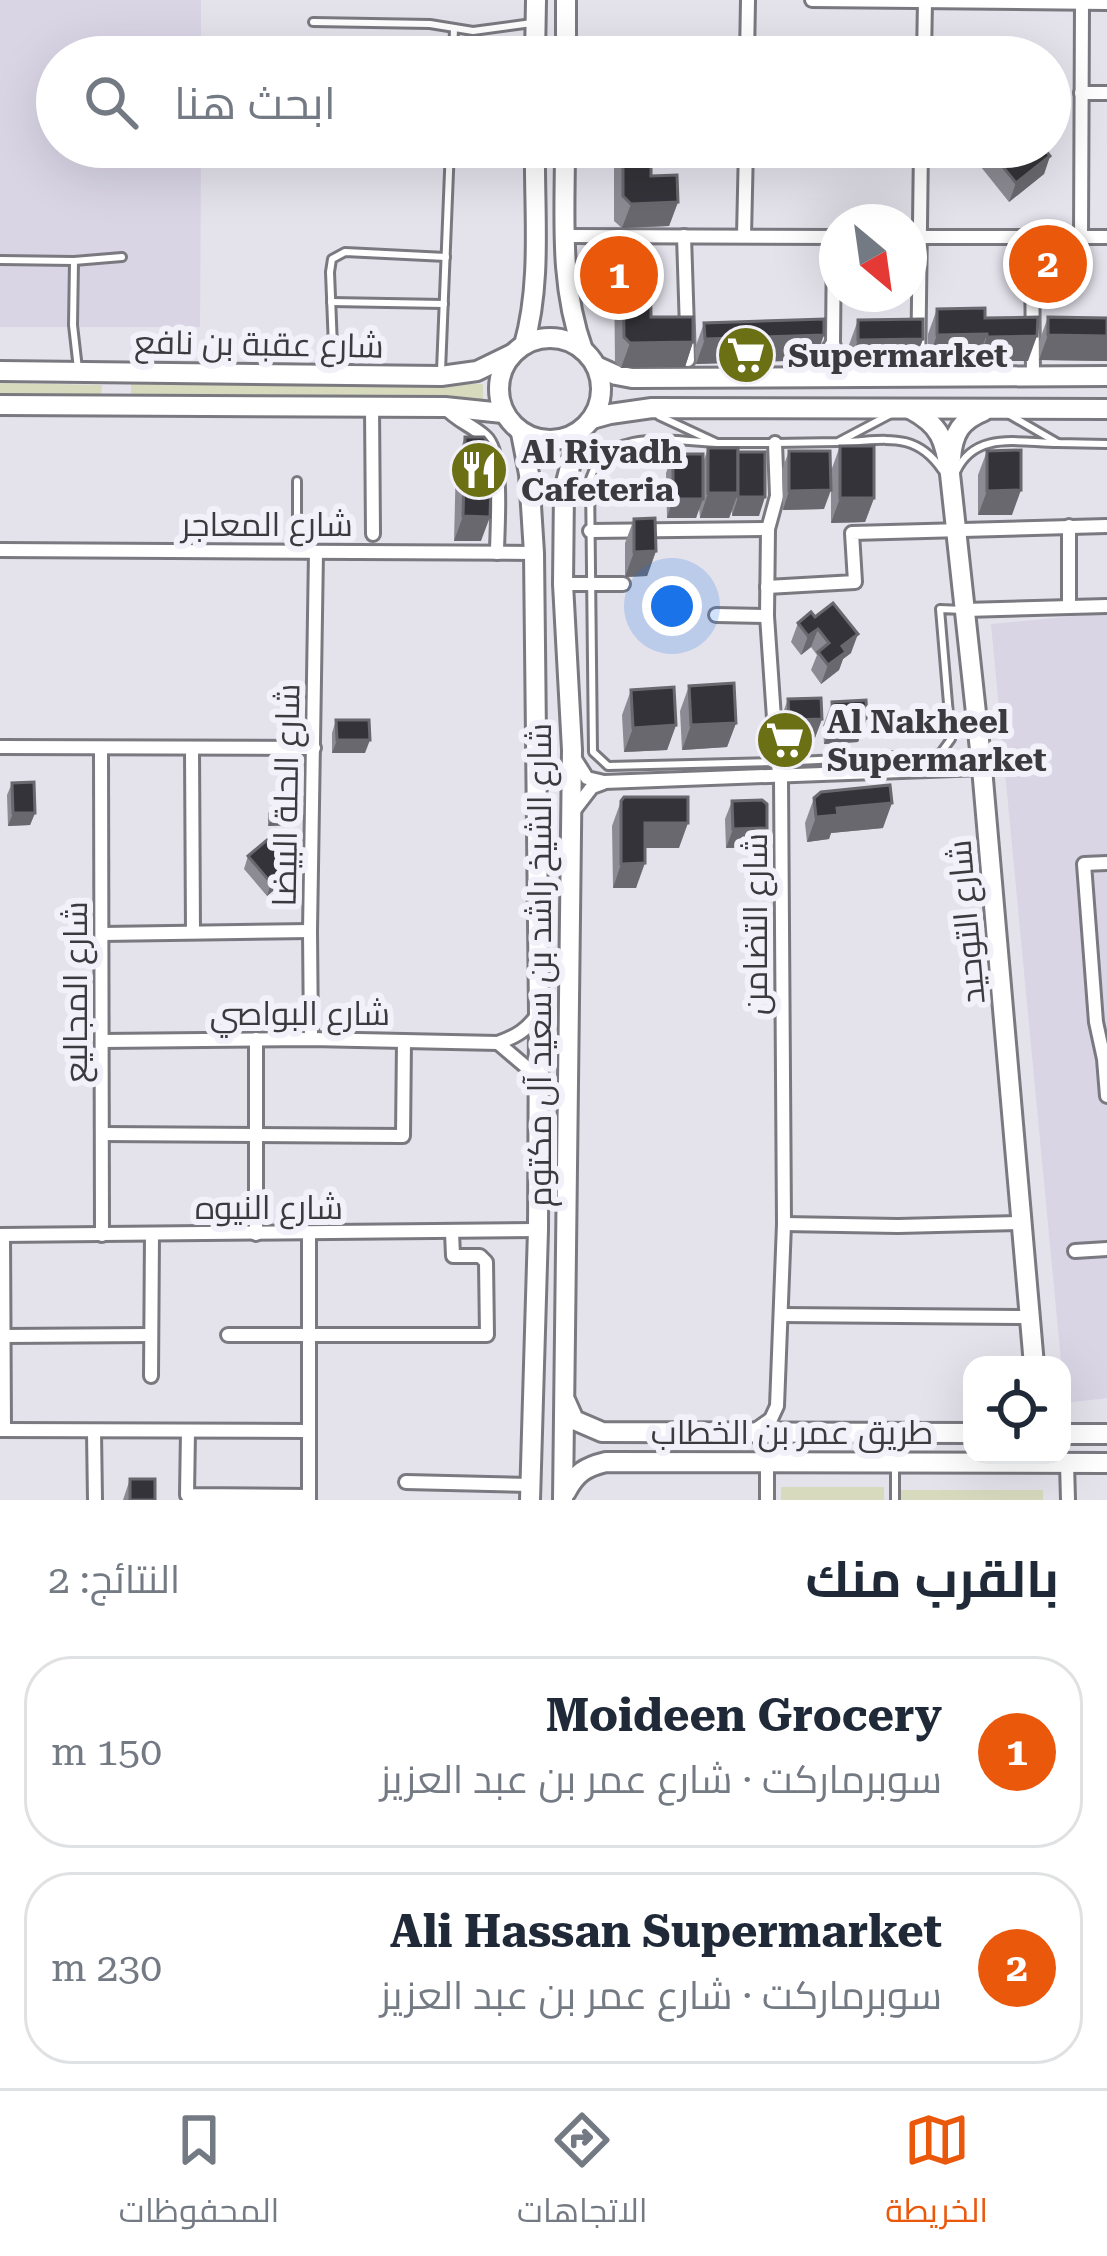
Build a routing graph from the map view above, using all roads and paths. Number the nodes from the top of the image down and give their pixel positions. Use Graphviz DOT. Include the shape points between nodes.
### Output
graph roads {
  1 [pos="536,0"];
  2 [pos="566,0"];
  3 [pos="748,0"];
  4 [pos="812,0"];
  5 [pos="926,1"];
  6 [pos="1082,3"];
  7 [pos="1107,3"];
  8 [pos="313,22"];
  9 [pos="536,22"];
  10 [pos="454,29"];
  11 [pos="454,36"];
  12 [pos="536,36"];
  13 [pos="566,36"];
  14 [pos="747,36"];
  15 [pos="925,36"];
  16 [pos="1082,93"];
  17 [pos="1107,93"];
  18 [pos="449,168"];
  19 [pos="535,168"];
  20 [pos="565,168"];
  21 [pos="746,168"];
  22 [pos="919,168"];
  23 [pos="917,204"];
  24 [pos="565,236"];
  25 [pos="684,236"];
  26 [pos="744,236"];
  27 [pos="819,237"];
  28 [pos="927,237"];
  29 [pos="1032,237"];
  30 [pos="1081,237"];
  31 [pos="1107,237"];
  32 [pos="122,257"];
  33 [pos="446,257"];
  34 [pos="0,260"];
  35 [pos="74,261"];
  36 [pos="332,302"];
  37 [pos="444,304"];
  38 [pos="833,312"];
  39 [pos="916,312"];
  40 [pos="832,343"];
  41 [pos="518,349"];
  42 [pos="590,358"];
  43 [pos="688,360"];
  44 [pos="0,370"];
  45 [pos="79,372"];
  46 [pos="334,376"];
  47 [pos="441,376"];
  48 [pos="918,376"];
  49 [pos="1033,376"];
  50 [pos="1107,376"];
  51 [pos="797,377"];
  52 [pos="859,377"];
  53 [pos="0,405"];
  54 [pos="445,406"];
  55 [pos="372,407"];
  56 [pos="644,409"];
  57 [pos="995,409"];
  58 [pos="905,410"];
  59 [pos="1107,410"];
  60 [pos="503,413"];
  61 [pos="585,425"];
  62 [pos="521,433"];
  63 [pos="838,442"];
  64 [pos="717,443"];
  65 [pos="775,443"];
  66 [pos="1058,443"];
  67 [pos="1107,444"];
  68 [pos="950,479"];
  69 [pos="296,481"];
  70 [pos="1069,526"];
  71 [pos="1107,526"];
  72 [pos="768,529"];
  73 [pos="956,529"];
  74 [pos="590,531"];
  75 [pos="373,534"];
  76 [pos="0,550"];
  77 [pos="297,551"];
  78 [pos="316,552"];
  79 [pos="497,553"];
  80 [pos="534,554"];
  81 [pos="563,584"];
  82 [pos="590,584"];
  83 [pos="623,584"];
  84 [pos="767,587"];
  85 [pos="1069,605"];
  86 [pos="1107,606"];
  87 [pos="964,610"];
  88 [pos="716,616"];
  89 [pos="767,616"];
  90 [pos="0,747"];
  91 [pos="314,748"];
  92 [pos="101,749"];
  93 [pos="192,749"];
  94 [pos="572,750"];
  95 [pos="777,762"];
  96 [pos="982,768"];
  97 [pos="781,778"];
  98 [pos="604,782"];
  99 [pos="572,812"];
  100 [pos="1107,863"];
  101 [pos="310,931"];
  102 [pos="193,932"];
  103 [pos="101,934"];
  104 [pos="1107,958"];
  105 [pos="1091,960"];
  106 [pos="539,1013"];
  107 [pos="256,1040"];
  108 [pos="311,1040"];
  109 [pos="101,1041"];
  110 [pos="404,1041"];
  111 [pos="498,1043"];
  112 [pos="1106,1059"];
  113 [pos="539,1077"];
  114 [pos="1107,1096"];
  115 [pos="102,1135"];
  116 [pos="256,1135"];
  117 [pos="538,1150"];
  118 [pos="1023,1223"];
  119 [pos="784,1224"];
  120 [pos="538,1230"];
  121 [pos="452,1232"];
  122 [pos="309,1233"];
  123 [pos="152,1234"];
  124 [pos="256,1234"];
  125 [pos="2,1235"];
  126 [pos="102,1235"];
  127 [pos="1107,1249"];
  128 [pos="1075,1251"];
  129 [pos="782,1315"];
  130 [pos="567,1318"];
  131 [pos="1031,1318"];
  132 [pos="151,1334"];
  133 [pos="228,1335"];
  134 [pos="309,1335"];
  135 [pos="4,1336"];
  136 [pos="1033,1356"];
  137 [pos="152,1376"];
  138 [pos="563,1395"];
  139 [pos="777,1406"];
  140 [pos="2,1430"];
  141 [pos="188,1431"];
  142 [pos="308,1431"];
  143 [pos="94,1432"];
  144 [pos="1071,1432"];
  145 [pos="751,1433"];
  146 [pos="796,1433"];
  147 [pos="865,1433"];
  148 [pos="963,1433"];
  149 [pos="1107,1434"];
  150 [pos="766,1462"];
  151 [pos="861,1462"];
  152 [pos="895,1462"];
  153 [pos="963,1462"];
  154 [pos="1071,1462"];
  155 [pos="1107,1463"];
  156 [pos="1067,1464"];
  157 [pos="406,1482"];
  158 [pos="530,1492"];
  159 [pos="309,1498"];
  160 [pos="563,1498"];
  161 [pos="94,1500"];
  162 [pos="766,1500"];
  163 [pos="895,1500"];
  164 [pos="1068,1500"];
  1 -- 9 [label="street"];
  2 -- 13 [label="street"];
  3 -- 14 [label="street"];
  4 -- 5 [label="street"];
  5 -- 6 [label="street"];
  5 -- 15 [label="street"];
  6 -- 7 [label="street"];
  6 -- 16 [label="street"];
  8 -- 10 [label="lane"];
  9 -- 10 [label="lane"];
  9 -- 12 [label="street"];
  10 -- 11 [label="lane"];
  16 -- 17 [label="street"];
  16 -- 30 [label="street"];
  18 -- 33 [label="lane"];
  19 -- 41 [label="street" via="533,296"];
  20 -- 24 [label="street"];
  21 -- 26 [label="street"];
  22 -- 23 [label="street"];
  24 -- 25 [label="street"];
  24 -- 42 [label="street" via="569,307"];
  25 -- 26 [label="street"];
  25 -- 43 [label="street"];
  26 -- 27 [label="street"];
  28 -- 29 [label="street"];
  29 -- 30 [label="street"];
  29 -- 49 [label="street"];
  30 -- 31 [label="street"];
  32 -- 35 [label="lane"];
  33 -- 36 [label="lane" via="345,252 332,259"];
  33 -- 37 [label="lane"];
  34 -- 35 [label="lane"];
  35 -- 45 [label="lane"];
  36 -- 37 [label="lane"];
  36 -- 46 [label="lane"];
  37 -- 47 [label="lane"];
  38 -- 40 [label="street"];
  39 -- 48 [label="street"];
  40 -- 51 [label="street"];
  40 -- 52 [label="street"];
  41 -- 42 [label="street" via="548,338 573,343"];
  41 -- 47 [label="street, شارع عقبة بن نافع" via="477,371"];
  41 -- 60 [label="street" via="500,376"];
  42 -- 51 [label="street" via="632,378"];
  42 -- 61 [label="street" via="602,393"];
  44 -- 45 [label="street, شارع عقبة بن نافع"];
  45 -- 46 [label="street, شارع عقبة بن نافع"];
  46 -- 47 [label="street, شارع عقبة بن نافع"];
  48 -- 49 [label="street"];
  48 -- 52 [label="street"];
  49 -- 50 [label="street"];
  51 -- 52 [label="street"];
  53 -- 55 [label="street, شارع عقبة بن نافع"];
  54 -- 55 [label="street, شارع عقبة بن نافع"];
  54 -- 60 [label="street, شارع عقبة بن نافع"];
  54 -- 79 [label="street" via="494,449"];
  55 -- 75 [label="street"];
  56 -- 58 [label="street"];
  56 -- 61 [label="street"];
  56 -- 64 [label="lane"];
  57 -- 58 [label="street"];
  57 -- 59 [label="street"];
  57 -- 66 [label="lane"];
  57 -- 68 [label="street, شارع التوحيد" via="958,428"];
  58 -- 63 [label="lane"];
  58 -- 68 [label="street, شارع التوحيد" via="939,430"];
  60 -- 62 [label="street"];
  61 -- 62 [label="street" via="550,441"];
  61 -- 81 [label="street, شارع الشيخ راشد بن سعيد آل مكتوم" via="564,490"];
  62 -- 80 [label="street, شارع الشيخ راشد بن سعيد آل مكتوم"];
  63 -- 65 [label="lane"];
  63 -- 68 [label="lane" via="913,442"];
  64 -- 65 [label="lane"];
  64 -- 74 [label="lane" via="653,440 608,450 590,479"];
  65 -- 72 [label="street, شارع التضامن" via="776,507"];
  66 -- 67 [label="lane"];
  66 -- 68 [label="lane" via="985,443 970,449"];
  68 -- 73 [label="street, شارع التوحيد"];
  69 -- 77 [label="lane"];
  70 -- 71 [label="street"];
  70 -- 73 [label="street"];
  70 -- 85 [label="street"];
  72 -- 74 [label="street"];
  72 -- 84 [label="street, شارع التضامن"];
  73 -- 84 [label="street" via="852,533 855,582"];
  73 -- 87 [label="street, شارع التوحيد"];
  74 -- 82 [label="lane"];
  76 -- 77 [label="street, شارع المعاجر"];
  77 -- 78 [label="street, شارع المعاجر"];
  78 -- 79 [label="street, شارع المعاجر"];
  78 -- 91 [label="street, شارع الحلة البيضا"];
  79 -- 80 [label="street, شارع المعاجر"];
  80 -- 106 [label="street, شارع الشيخ راشد بن سعيد آل مكتوم"];
  81 -- 82 [label="street"];
  81 -- 94 [label="street, شارع الشيخ راشد بن سعيد آل مكتوم"];
  82 -- 83 [label="street"];
  82 -- 95 [label="lane" via="593,752 608,766"];
  84 -- 89 [label="street, شارع التضامن"];
  85 -- 86 [label="street"];
  85 -- 87 [label="street"];
  87 -- 95 [label="lane" via="940,609 952,739 940,754"];
  87 -- 96 [label="street, شارع التوحيد"];
  88 -- 89 [label="street"];
  89 -- 95 [label="street, شارع التضامن"];
  90 -- 92 [label="street"];
  91 -- 93 [label="street"];
  91 -- 101 [label="street, شارع الحلة البيضا"];
  92 -- 93 [label="street"];
  92 -- 103 [label="street, شارع المجاليع"];
  93 -- 102 [label="street"];
  94 -- 98 [label="street" via="587,778"];
  94 -- 99 [label="street, شارع الشيخ راشد بن سعيد آل مكتوم"];
  95 -- 97 [label="street, شارع التضامن"];
  96 -- 97 [label="street"];
  96 -- 118 [label="street, شارع التوحيد"];
  97 -- 98 [label="street"];
  97 -- 119 [label="street, شارع التضامن"];
  98 -- 99 [label="street"];
  99 -- 130 [label="street, شارع الشيخ راشد بن سعيد آل مكتوم"];
  100 -- 105 [label="street" via="1084,864"];
  101 -- 102 [label="street"];
  101 -- 108 [label="street, شارع الحلة البيضا"];
  102 -- 103 [label="street"];
  103 -- 109 [label="street, شارع المجاليع"];
  104 -- 105 [label="street"];
  105 -- 112 [label="street"];
  106 -- 111 [label="street" via="528,1029"];
  106 -- 113 [label="street, شارع الشيخ راشد بن سعيد آل مكتوم"];
  107 -- 108 [label="street, شارع البواصي"];
  107 -- 109 [label="street, شارع البواصي"];
  107 -- 116 [label="street"];
  108 -- 110 [label="street, شارع البواصي"];
  109 -- 115 [label="street, شارع المجاليع"];
  110 -- 111 [label="street, شارع البواصي"];
  110 -- 116 [label="street" via="403,1136"];
  111 -- 113 [label="street"];
  112 -- 114 [label="street"];
  113 -- 117 [label="street, شارع الشيخ راشد بن سعيد آل مكتوم"];
  115 -- 116 [label="street"];
  115 -- 126 [label="street, شارع المجاليع"];
  116 -- 124 [label="street"];
  117 -- 120 [label="street, شارع الشيخ راشد بن سعيد آل مكتوم"];
  117 -- 130 [label="street" via="546,1142 560,1149"];
  118 -- 119 [label="street"];
  118 -- 131 [label="street, شارع التوحيد"];
  119 -- 129 [label="street, شارع التضامن"];
  120 -- 121 [label="street, شارع النيوه"];
  120 -- 158 [label="street, شارع الشيخ راشد بن سعيد آل مكتوم"];
  121 -- 122 [label="street, شارع النيوه"];
  121 -- 134 [label="street" via="452,1256 486,1262 487,1335"];
  122 -- 124 [label="street, شارع النيوه"];
  122 -- 134 [label="street"];
  123 -- 124 [label="street, شارع النيوه"];
  123 -- 126 [label="street, شارع النيوه"];
  123 -- 132 [label="street"];
  125 -- 126 [label="street, شارع النيوه"];
  125 -- 135 [label="street"];
  127 -- 128 [label="street"];
  129 -- 131 [label="street"];
  129 -- 139 [label="street, شارع التضامن"];
  130 -- 138 [label="street, شارع الشيخ راشد بن سعيد آل مكتوم"];
  131 -- 136 [label="street, شارع التوحيد"];
  132 -- 135 [label="street"];
  132 -- 137 [label="street"];
  133 -- 134 [label="street"];
  134 -- 142 [label="street"];
  135 -- 140 [label="street"];
  138 -- 145 [label="street, طريق عمر بن الخطاب" via="574,1420 602,1432"];
  138 -- 160 [label="street, شارع الشيخ راشد بن سعيد آل مكتوم"];
  139 -- 145 [label="street"];
  139 -- 146 [label="street"];
  140 -- 143 [label="street"];
  141 -- 142 [label="street"];
  141 -- 143 [label="street"];
  141 -- 159 [label="street" via="187,1495"];
  142 -- 159 [label="street"];
  143 -- 161 [label="street"];
  144 -- 149 [label="street"];
  145 -- 146 [label="street, طريق عمر بن الخطاب"];
  146 -- 147 [label="street, طريق عمر بن الخطاب"];
  147 -- 148 [label="street, طريق عمر بن الخطاب"];
  147 -- 151 [label="street" via="850,1449"];
  150 -- 151 [label="street, طريق عمر بن الخطاب"];
  150 -- 160 [label="street, طريق عمر بن الخطاب" via="606,1462 575,1475"];
  150 -- 162 [label="street"];
  151 -- 152 [label="street, طريق عمر بن الخطاب"];
  152 -- 153 [label="street, طريق عمر بن الخطاب"];
  152 -- 163 [label="lane"];
  154 -- 155 [label="street, طريق عمر بن الخطاب"];
  156 -- 164 [label="street"];
  157 -- 158 [label="street"];
}
